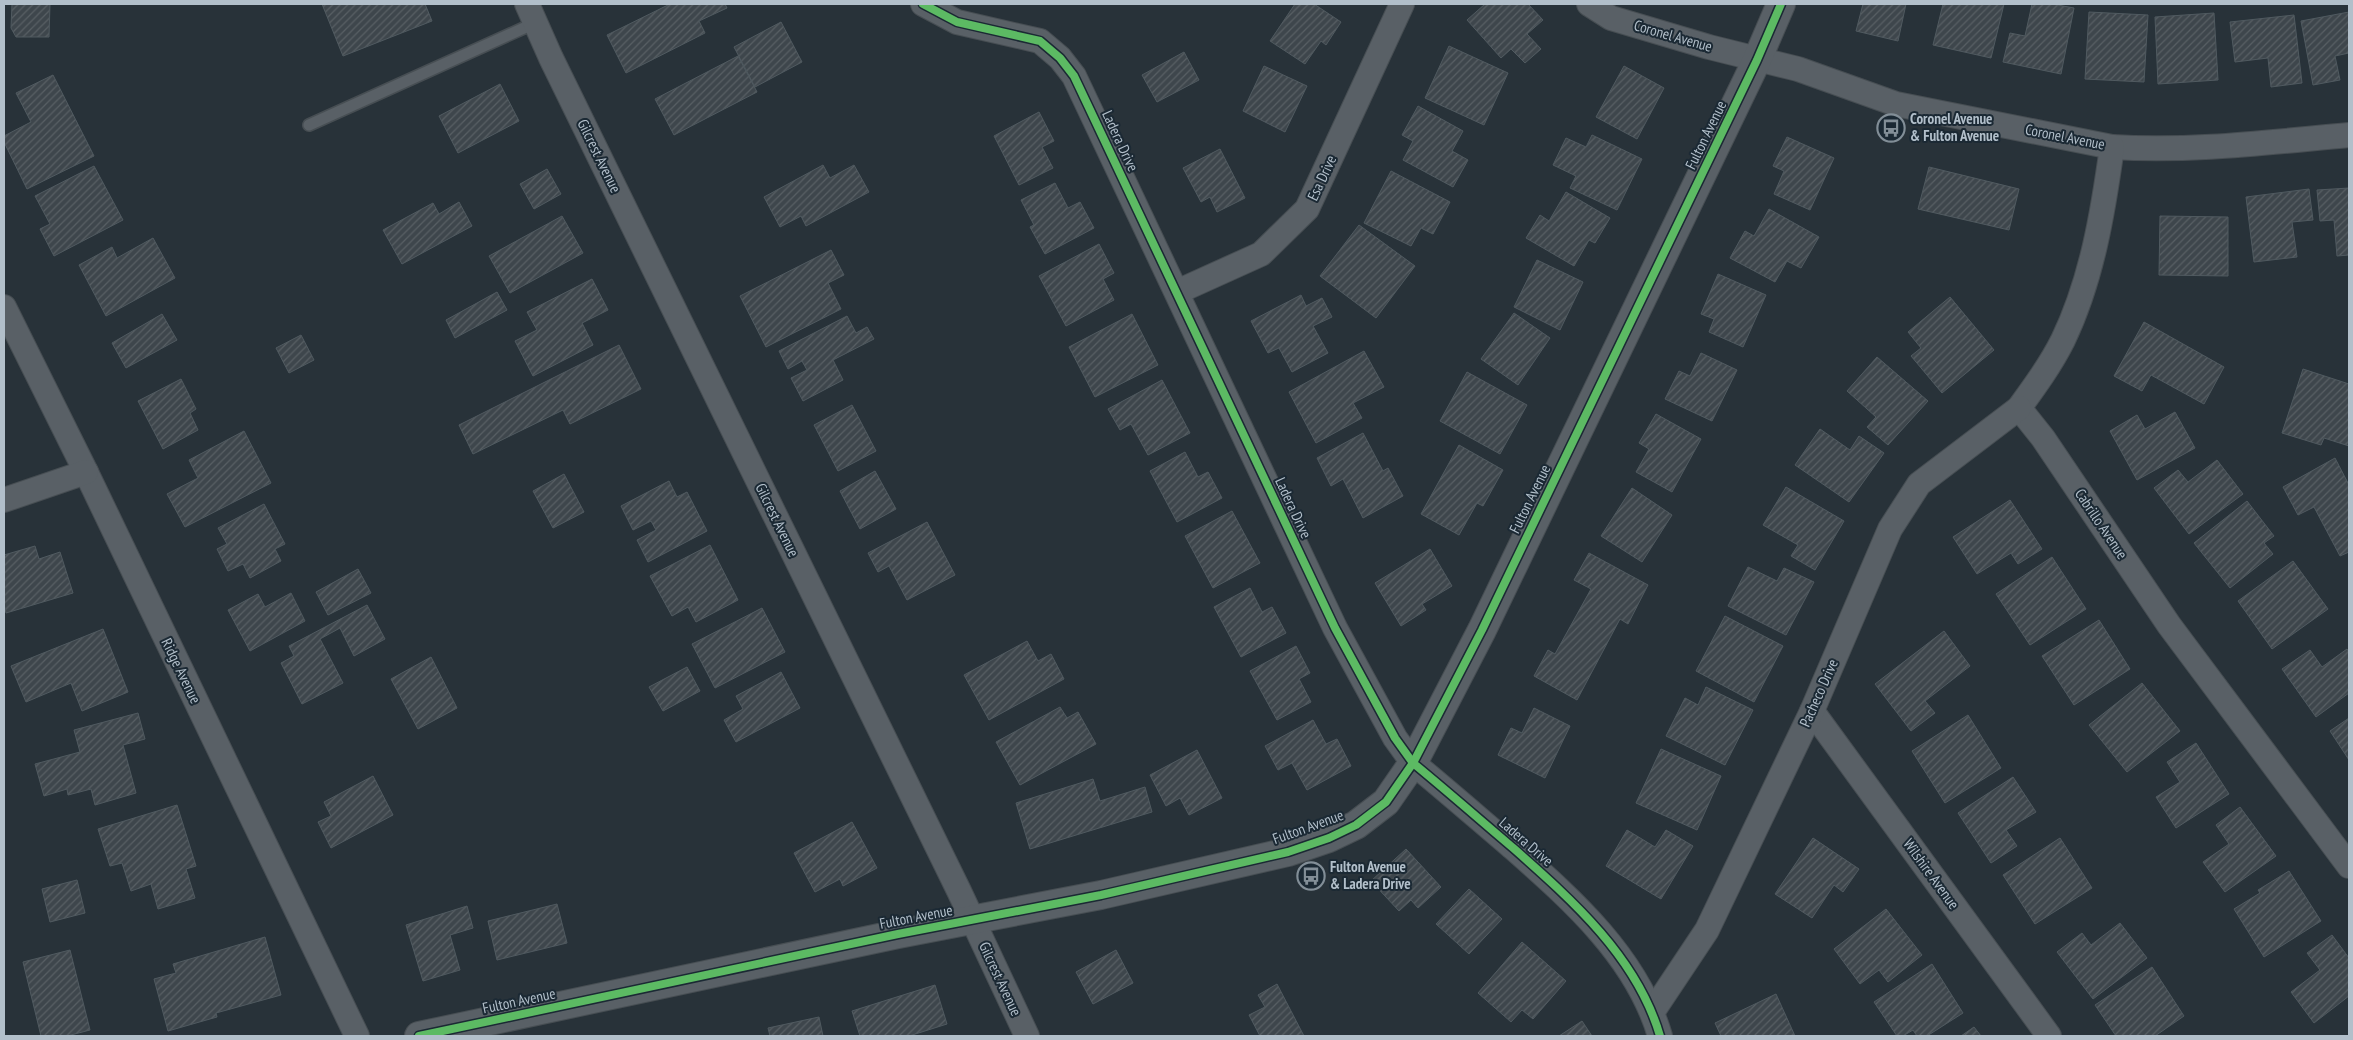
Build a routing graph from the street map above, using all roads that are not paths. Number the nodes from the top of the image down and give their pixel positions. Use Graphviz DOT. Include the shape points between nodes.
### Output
graph roads {
  1 [pos="923,4"];
  2 [pos="1402,4"];
  3 [pos="1589,4"];
  4 [pos="1781,4"];
  5 [pos="531,13"];
  6 [pos="1758,60"];
  7 [pos="308,125"];
  8 [pos="2349,135"];
  9 [pos="2112,147"];
  10 [pos="1176,292"];
  11 [pos="4,308"];
  12 [pos="2019,408"];
  13 [pos="86,472"];
  14 [pos="4,500"];
  15 [pos="1812,711"];
  16 [pos="1414,763"];
  17 [pos="2349,866"];
  18 [pos="973,920"];
  19 [pos="1653,1011"];
  20 [pos="356,1036"];
  21 [pos="419,1036"];
  22 [pos="1027,1036"];
  23 [pos="1660,1036"];
  24 [pos="2049,1036"];
  1 -- 10 [label="street, Ladera Drive" via="957,22 1040,41 1060,58 1074,76"];
  2 -- 10 [label="street, Esa Drive" via="1307,209 1261,254"];
  3 -- 6 [label="street, Coronel Avenue" via="1611,18"];
  4 -- 6 [label="street, Fulton Avenue"];
  5 -- 7 [label="lane"];
  5 -- 18 [label="street, Gilcrest Avenue"];
  6 -- 9 [label="street, Coronel Avenue" via="1798,69 1896,104"];
  6 -- 16 [label="street, Fulton Avenue" via="1482,630"];
  8 -- 9 [label="street, Coronel Avenue" via="2207,148"];
  9 -- 12 [label="street" via="2098,234 2080,300 2044,374"];
  10 -- 16 [label="street, Ladera Drive" via="1335,628 1395,738"];
  11 -- 13 [label="street, Ridge Avenue"];
  12 -- 15 [label="street, Pacheco Drive" via="1919,484 1890,529"];
  12 -- 17 [label="street, Cabrillo Avenue" via="2043,438 2169,625"];
  13 -- 14 [label="street"];
  13 -- 20 [label="street, Ridge Avenue"];
  15 -- 19 [label="street, Pacheco Drive" via="1707,930"];
  15 -- 24 [label="street, Wilshire Avenue"];
  16 -- 18 [label="street, Fulton Avenue" via="1386,802 1356,825 1329,838 1288,852 1110,893"];
  16 -- 19 [label="street, Ladera Drive" via="1563,892 1601,933"];
  18 -- 21 [label="street, Fulton Avenue"];
  18 -- 22 [label="street, Gilcrest Avenue"];
  19 -- 23 [label="street, Ladera Drive"];
}
